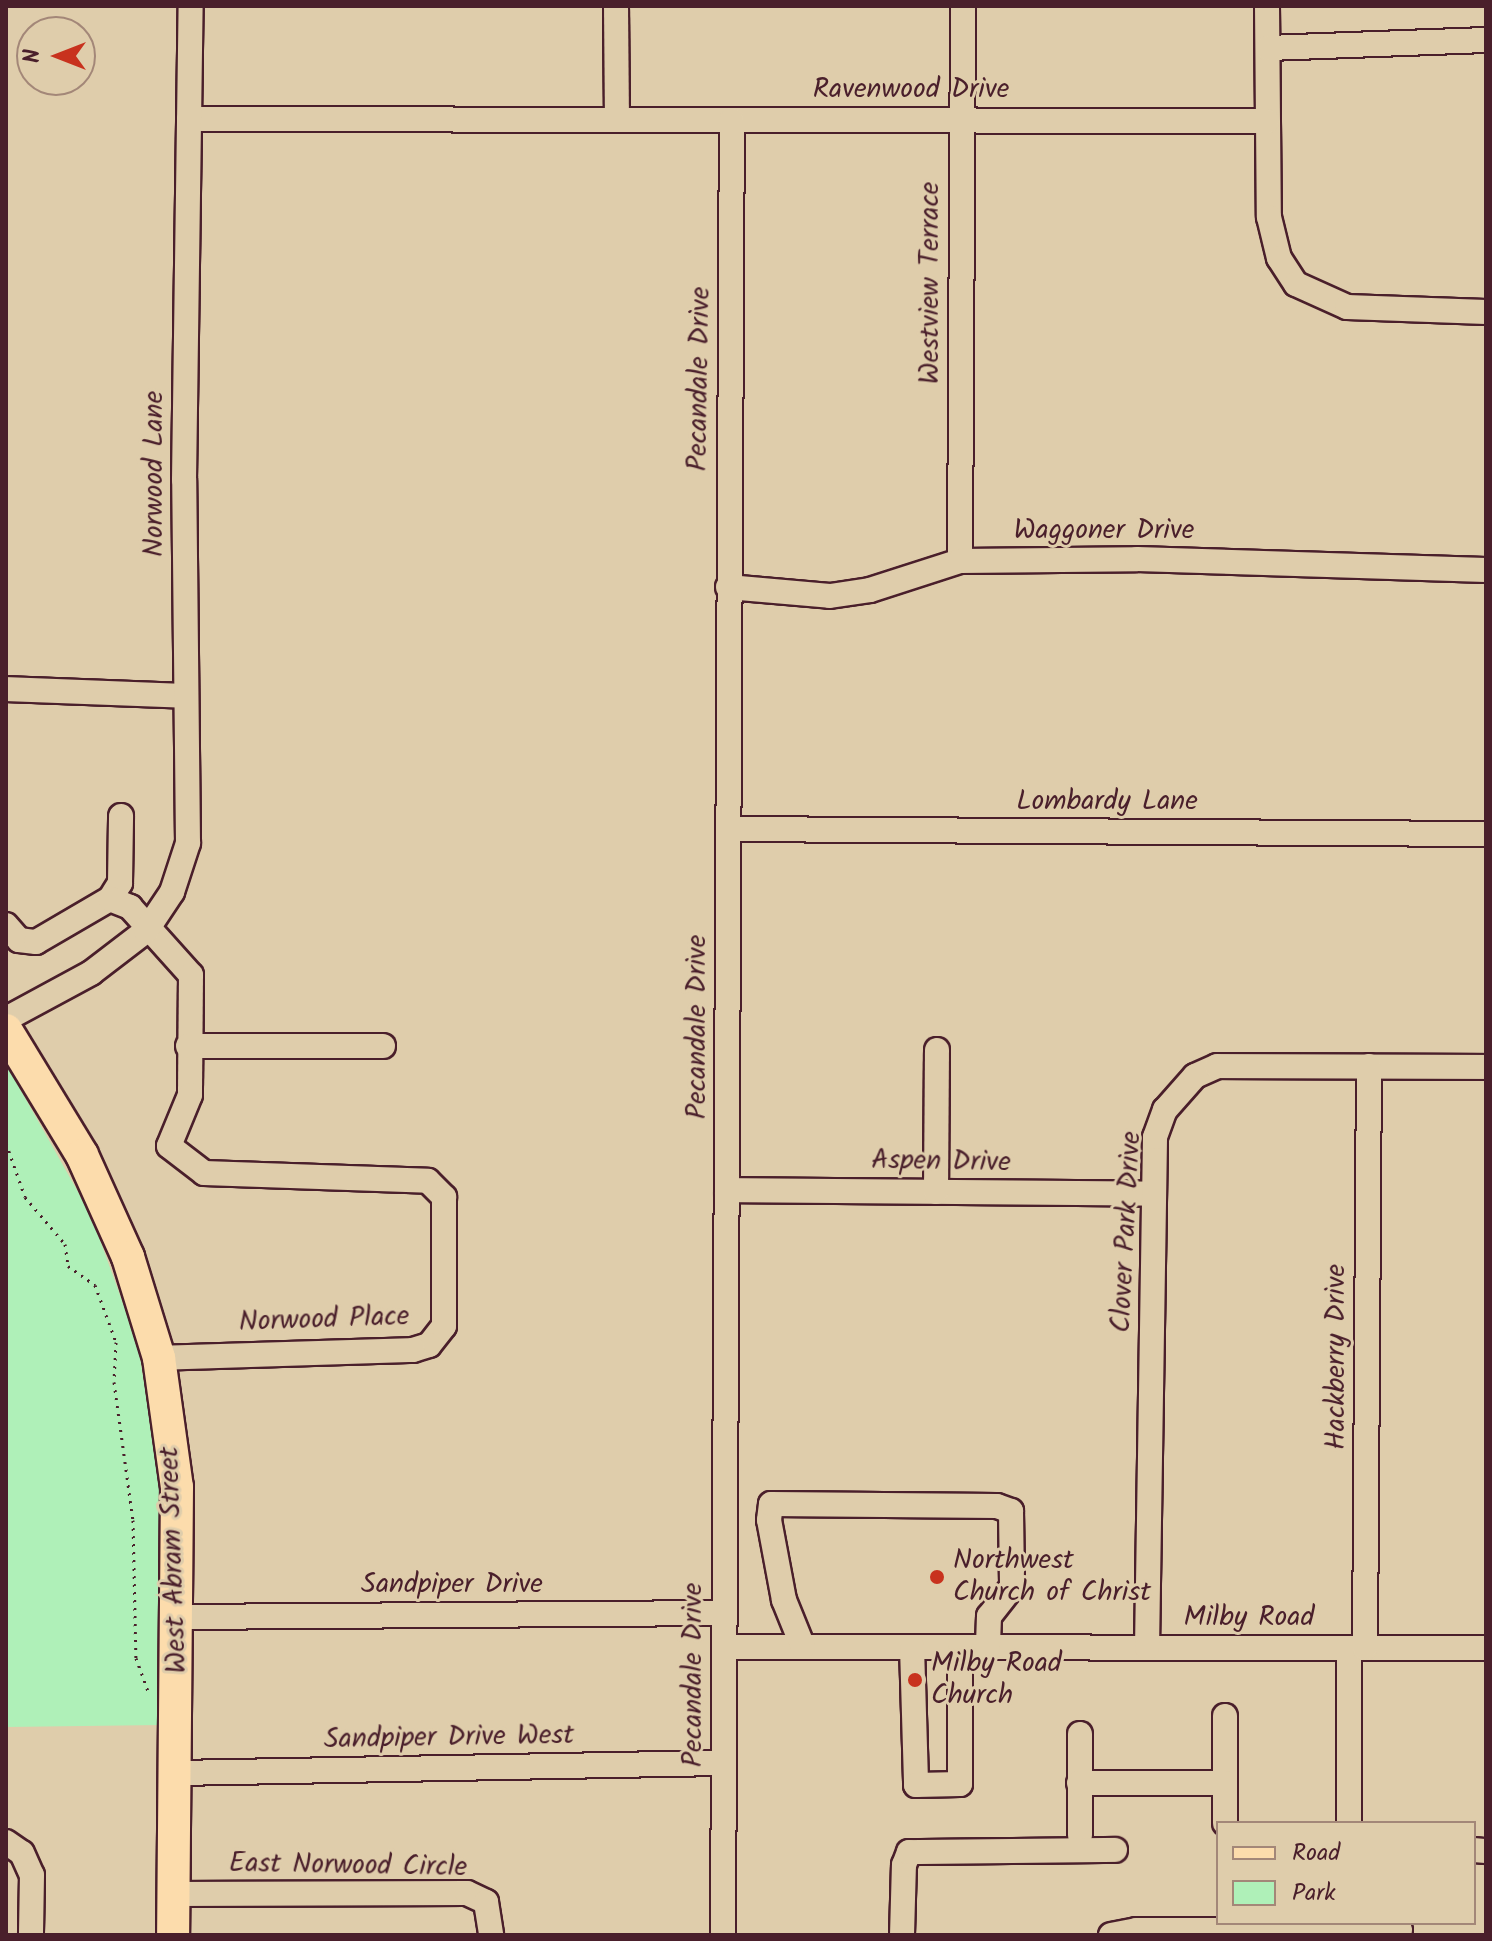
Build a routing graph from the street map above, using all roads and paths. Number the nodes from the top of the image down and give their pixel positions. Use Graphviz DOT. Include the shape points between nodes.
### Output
graph roads {
  1 [pos="191,6"];
  2 [pos="616,6"];
  3 [pos="963,6"];
  4 [pos="1267,6"];
  5 [pos="1486,40"];
  6 [pos="1268,48"];
  7 [pos="189,119"];
  8 [pos="617,120"];
  9 [pos="732,120"];
  10 [pos="962,121"];
  11 [pos="1267,121"];
  12 [pos="1486,312"];
  13 [pos="960,561"];
  14 [pos="1486,570"];
  15 [pos="728,587"];
  16 [pos="6,689"];
  17 [pos="186,696"];
  18 [pos="121,816"];
  19 [pos="729,829"];
  20 [pos="1486,834"];
  21 [pos="110,899"];
  22 [pos="6,925"];
  23 [pos="146,931"];
  24 [pos="6,1019"];
  25 [pos="6,1030"];
  26 [pos="188,1046"];
  27 [pos="383,1046"];
  28 [pos="937,1050"];
  29 [pos="1369,1066"];
  30 [pos="1486,1067"];
  31 [pos="6,1143"];
  32 [pos="727,1190"];
  33 [pos="936,1192"];
  34 [pos="1154,1194"];
  35 [pos="159,1358"];
  36 [pos="725,1613"];
  37 [pos="179,1617"];
  38 [pos="724,1647"];
  39 [pos="803,1647"];
  40 [pos="912,1647"];
  41 [pos="960,1648"];
  42 [pos="988,1648"];
  43 [pos="1147,1648"];
  44 [pos="1357,1648"];
  45 [pos="1486,1648"];
  46 [pos="155,1705"];
  47 [pos="1225,1716"];
  48 [pos="1080,1734"];
  49 [pos="724,1763"];
  50 [pos="176,1773"];
  51 [pos="1079,1783"];
  52 [pos="1225,1783"];
  53 [pos="1225,1821"];
  54 [pos="1349,1821"];
  55 [pos="1080,1835"];
  56 [pos="6,1842"];
  57 [pos="1115,1850"];
  58 [pos="174,1894"];
  59 [pos="1225,1927"];
  60 [pos="1400,1930"];
  61 [pos="31,1935"];
  62 [pos="173,1935"];
  63 [pos="491,1935"];
  64 [pos="723,1935"];
  65 [pos="902,1935"];
  66 [pos="1111,1935"];
  1 -- 7 [label="street, Norwood Lane"];
  2 -- 8 [label="street"];
  3 -- 10 [label="street, Westview Terrace"];
  4 -- 6 [label="street"];
  5 -- 6 [label="street"];
  6 -- 11 [label="street"];
  7 -- 8 [label="street, Ravenwood Drive"];
  7 -- 17 [label="street, Norwood Lane"];
  8 -- 9 [label="street, Ravenwood Drive"];
  9 -- 10 [label="street, Ravenwood Drive"];
  9 -- 15 [label="street, Pecandale Drive"];
  10 -- 11 [label="street, Ravenwood Drive"];
  10 -- 13 [label="street, Westview Terrace"];
  11 -- 12 [label="street" via="1272,238 1296,284 1347,307"];
  13 -- 14 [label="street, Waggoner Drive" via="1137,559"];
  13 -- 15 [label="street, Waggoner Drive" via="870,590 830,596"];
  15 -- 19 [label="street, Pecandale Drive"];
  16 -- 17 [label="street"];
  17 -- 23 [label="street, Norwood Lane" via="188,843 172,892"];
  18 -- 21 [label="street" via="120,883"];
  19 -- 20 [label="street, Lombardy Lane"];
  19 -- 32 [label="street, Pecandale Drive"];
  21 -- 22 [label="street" via="36,942 19,940"];
  21 -- 23 [label="street" via="130,907"];
  23 -- 24 [label="street, Norwood Lane" via="91,973"];
  23 -- 26 [label="street" via="191,975"];
  25 -- 35 [label="main road, West Abram Street" via="82,1155 128,1257"];
  26 -- 27 [label="street"];
  26 -- 35 [label="street, Norwood Place" via="190,1095 169,1146 204,1173 437,1185 444,1197 444,1326 429,1345 413,1350"];
  28 -- 33 [label="street"];
  29 -- 30 [label="street, Clover Park Drive"];
  29 -- 34 [label="street, Clover Park Drive" via="1217,1066 1195,1076 1165,1110 1155,1137"];
  29 -- 44 [label="street, Hackberry Drive"];
  31 -- 46 [label="path" via="29,1204 65,1244 68,1266 95,1285 116,1342 114,1382 133,1520 136,1658"];
  32 -- 33 [label="street, Aspen Drive"];
  32 -- 36 [label="street, Pecandale Drive"];
  33 -- 34 [label="street, Aspen Drive"];
  34 -- 43 [label="street, Clover Park Drive"];
  35 -- 37 [label="main road, West Abram Street" via="177,1487"];
  36 -- 37 [label="street, Sandpiper Drive"];
  36 -- 38 [label="street, Pecandale Drive"];
  37 -- 50 [label="main road, West Abram Street"];
  38 -- 39 [label="street, Milby Road"];
  38 -- 49 [label="street, Pecandale Drive"];
  39 -- 40 [label="street, Milby Road"];
  39 -- 42 [label="street" via="784,1600 769,1520 771,1504 997,1506 1011,1511 1012,1587 989,1616"];
  40 -- 41 [label="street, Milby Road"];
  40 -- 41 [label="street" via="916,1785 960,1784"];
  41 -- 42 [label="street, Milby Road"];
  42 -- 43 [label="street, Milby Road"];
  43 -- 44 [label="street, Milby Road"];
  44 -- 45 [label="street, Milby Road"];
  44 -- 54 [label="street, Hackberry Drive"];
  47 -- 52 [label="street"];
  48 -- 51 [label="street"];
  49 -- 50 [label="street, Sandpiper Drive West"];
  49 -- 64 [label="street, Pecandale Drive"];
  50 -- 58 [label="main road, West Abram Street"];
  51 -- 52 [label="street"];
  51 -- 55 [label="street"];
  52 -- 53 [label="street"];
  56 -- 61 [label="street" via="22,1853 32,1875"];
  57 -- 65 [label="street" via="909,1852"];
  58 -- 62 [label="main road, West Abram Street"];
  58 -- 63 [label="street, East Norwood Circle" via="467,1893 486,1902"];
  59 -- 60 [label="street"];
  59 -- 66 [label="street"];
}
